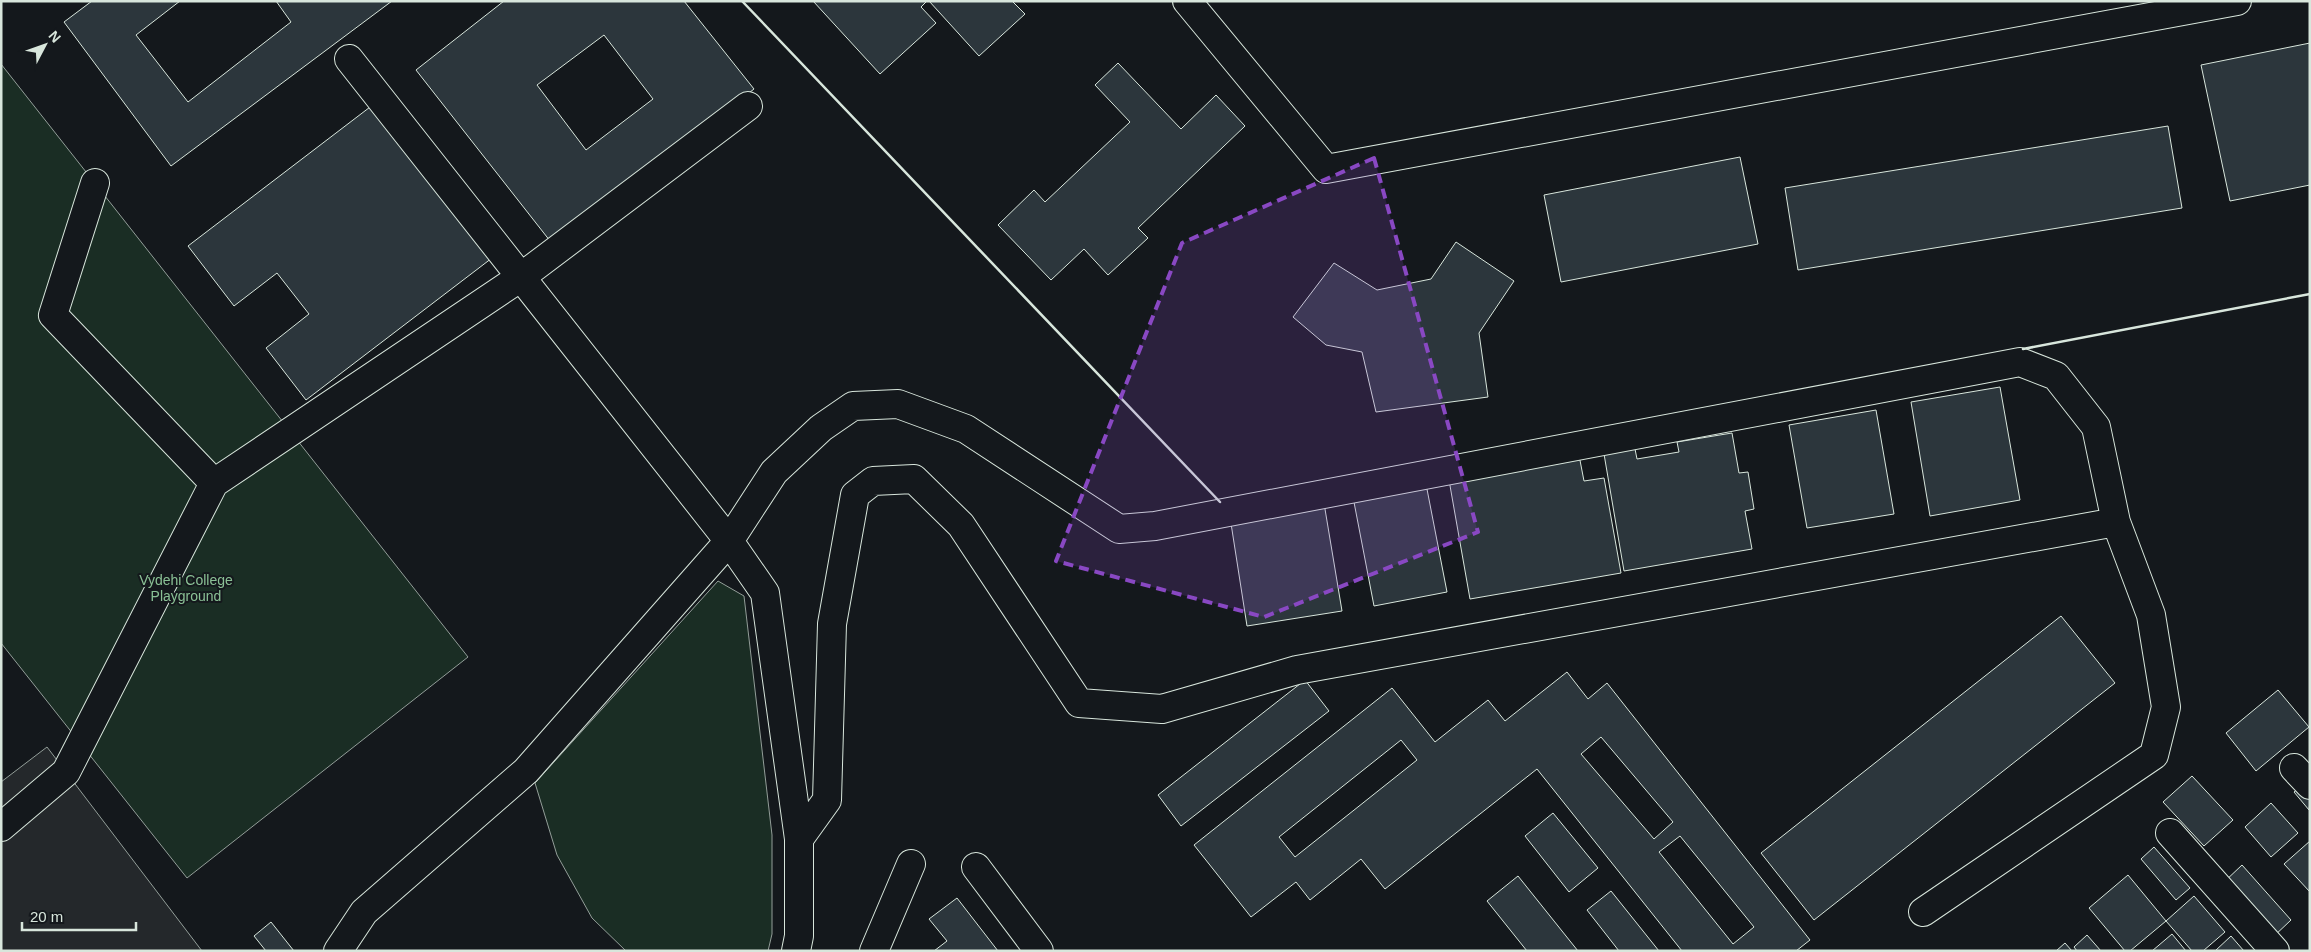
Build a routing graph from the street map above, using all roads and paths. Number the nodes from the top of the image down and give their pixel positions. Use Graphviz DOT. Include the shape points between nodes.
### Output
graph roads {
  1 [pos="1187,1"];
  2 [pos="2237,1"];
  3 [pos="349,59"];
  4 [pos="748,106"];
  5 [pos="95,183"];
  6 [pos="521,277"];
  7 [pos="214,483"];
  8 [pos="2116,522"];
  9 [pos="729,541"];
  10 [pos="1,827"];
  11 [pos="2170,833"];
  12 [pos="800,839"];
  13 [pos="911,864"];
  14 [pos="976,867"];
  15 [pos="1923,912"];
  16 [pos="338,951"];
  17 [pos="796,951"];
  18 [pos="874,951"];
  19 [pos="1039,951"];
  20 [pos="2275,951"];
  1 -- 2 [label="street" via="1326,169"];
  3 -- 6 [label="street"];
  4 -- 6 [label="street"];
  5 -- 7 [label="street" via="53,315"];
  6 -- 7 [label="street"];
  6 -- 9 [label="street"];
  7 -- 10 [label="street" via="66,772"];
  8 -- 9 [label="street" via="2096,427 2056,376 2020,362 1155,526 1119,529 966,429 898,404 853,406 821,428 774,472"];
  8 -- 12 [label="street" via="1297,670 1162,710 1079,703 961,525 914,479 873,481 855,495 832,624 827,800"];
  8 -- 15 [label="street" via="2151,615 2166,707 2154,755"];
  9 -- 12 [label="street" via="764,593"];
  9 -- 16 [label="street" via="526,770 364,912"];
  11 -- 20 [label="street"];
  12 -- 17 [label="street"];
  13 -- 18 [label="street"];
  14 -- 19 [label="street"];
}
